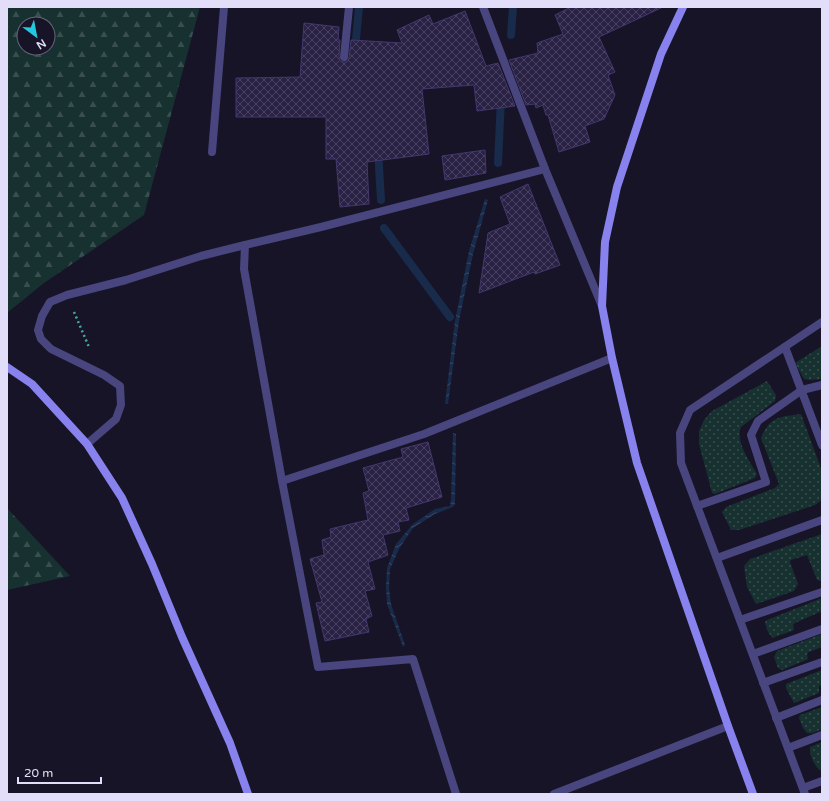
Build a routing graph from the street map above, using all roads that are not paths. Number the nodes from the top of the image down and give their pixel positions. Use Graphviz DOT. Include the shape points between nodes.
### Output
graph roads {
  1 [pos="224,7"];
  2 [pos="349,7"];
  3 [pos="483,7"];
  4 [pos="683,7"];
  5 [pos="344,57"];
  6 [pos="212,152"];
  7 [pos="545,168"];
  8 [pos="245,245"];
  9 [pos="602,306"];
  10 [pos="822,322"];
  11 [pos="785,347"];
  12 [pos="612,358"];
  13 [pos="7,367"];
  14 [pos="822,385"];
  15 [pos="802,390"];
  16 [pos="87,444"];
  17 [pos="822,445"];
  18 [pos="282,481"];
  19 [pos="697,506"];
  20 [pos="822,520"];
  21 [pos="717,558"];
  22 [pos="822,592"];
  23 [pos="740,620"];
  24 [pos="822,629"];
  25 [pos="753,654"];
  26 [pos="822,662"];
  27 [pos="764,683"];
  28 [pos="822,700"];
  29 [pos="776,718"];
  30 [pos="728,726"];
  31 [pos="822,735"];
  32 [pos="788,748"];
  33 [pos="822,781"];
  34 [pos="804,791"];
  35 [pos="248,794"];
  36 [pos="456,794"];
  37 [pos="554,794"];
  38 [pos="753,794"];
  1 -- 6 [label="street"];
  2 -- 5 [label="street"];
  3 -- 7 [label="street"];
  4 -- 9 [label="street" via="661,54 617,186 605,242"];
  7 -- 8 [label="street"];
  7 -- 9 [label="street"];
  8 -- 16 [label="street" via="50,302 38,330 41,339 51,349 104,375 120,386 121,405 116,419"];
  8 -- 18 [label="street" via="244,269"];
  9 -- 12 [label="street"];
  10 -- 11 [label="street"];
  11 -- 15 [label="street"];
  11 -- 19 [label="street" via="690,410 680,433 681,463"];
  12 -- 18 [label="street" via="424,434"];
  12 -- 30 [label="street" via="637,463"];
  13 -- 16 [label="street" via="32,384"];
  14 -- 15 [label="street"];
  15 -- 17 [label="street"];
  15 -- 19 [label="street" via="758,421 751,435 766,482"];
  16 -- 35 [label="street" via="122,498 230,743"];
  18 -- 36 [label="street" via="318,667 413,659"];
  19 -- 21 [label="street"];
  20 -- 21 [label="street"];
  21 -- 23 [label="street"];
  22 -- 23 [label="street"];
  23 -- 25 [label="street"];
  24 -- 25 [label="street"];
  25 -- 27 [label="street"];
  26 -- 27 [label="street"];
  27 -- 29 [label="street"];
  28 -- 29 [label="street"];
  29 -- 32 [label="street"];
  30 -- 37 [label="street"];
  30 -- 38 [label="street"];
  31 -- 32 [label="street"];
  32 -- 34 [label="street"];
  33 -- 34 [label="street"];
}
